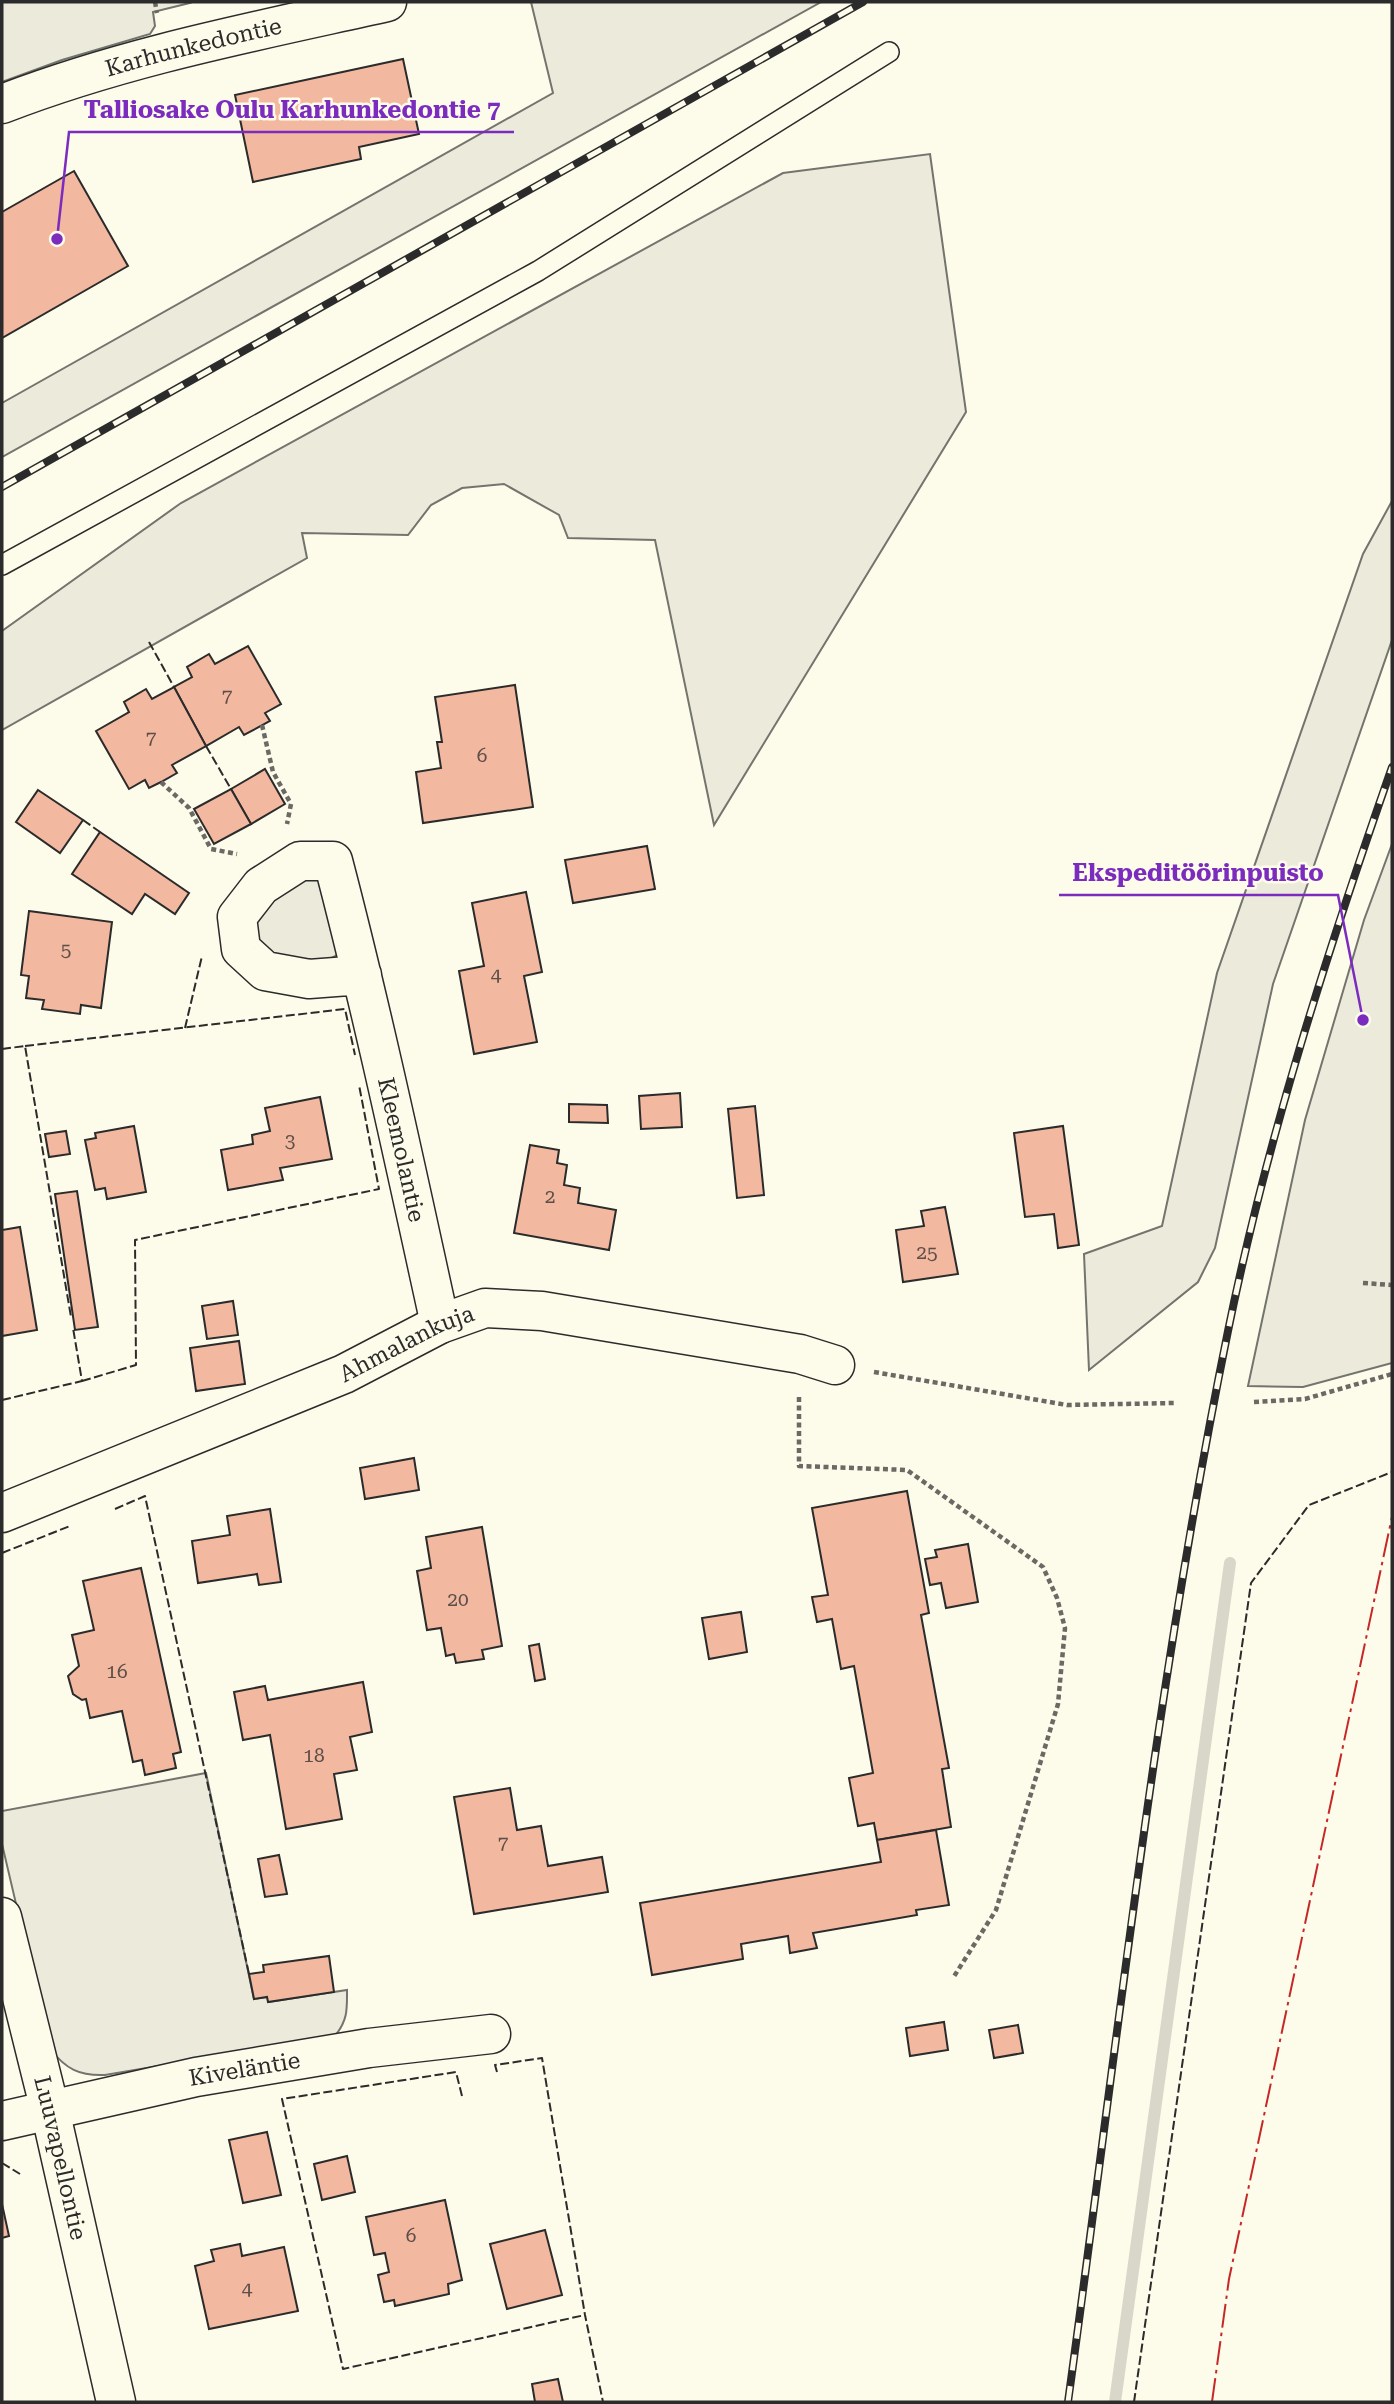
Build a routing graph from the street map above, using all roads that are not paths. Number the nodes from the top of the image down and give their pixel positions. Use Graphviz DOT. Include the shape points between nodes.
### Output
graph roads {
  1 [pos="387,2"];
  2 [pos="889,52"];
  3 [pos="2,104"];
  4 [pos="2,565"];
  5 [pos="362,975"];
  6 [pos="440,1324"];
  7 [pos="817,1359"];
  8 [pos="2,1513"];
  9 [pos="2,1917"];
  10 [pos="491,2034"];
  11 [pos="50,2110"];
  12 [pos="2,2121"];
  13 [pos="116,2402"];
  1 -- 3 [label="street, Karhunkedontie" via="164,52 68,78"];
  2 -- 4 [label="lane" via="538,271"];
  5 -- 6 [label="street, Kleemolantie"];
  6 -- 7 [label="street, Ahmalankuja" via="485,1308 542,1311"];
  6 -- 8 [label="street, Ahmalankuja" via="344,1374"];
  9 -- 11 [label="street, Luuvapellontie"];
  10 -- 11 [label="street, Kiveläntie" via="369,2048 196,2077"];
  11 -- 12 [label="street, Kiveläntie"];
  11 -- 13 [label="street, Luuvapellontie"];
}
